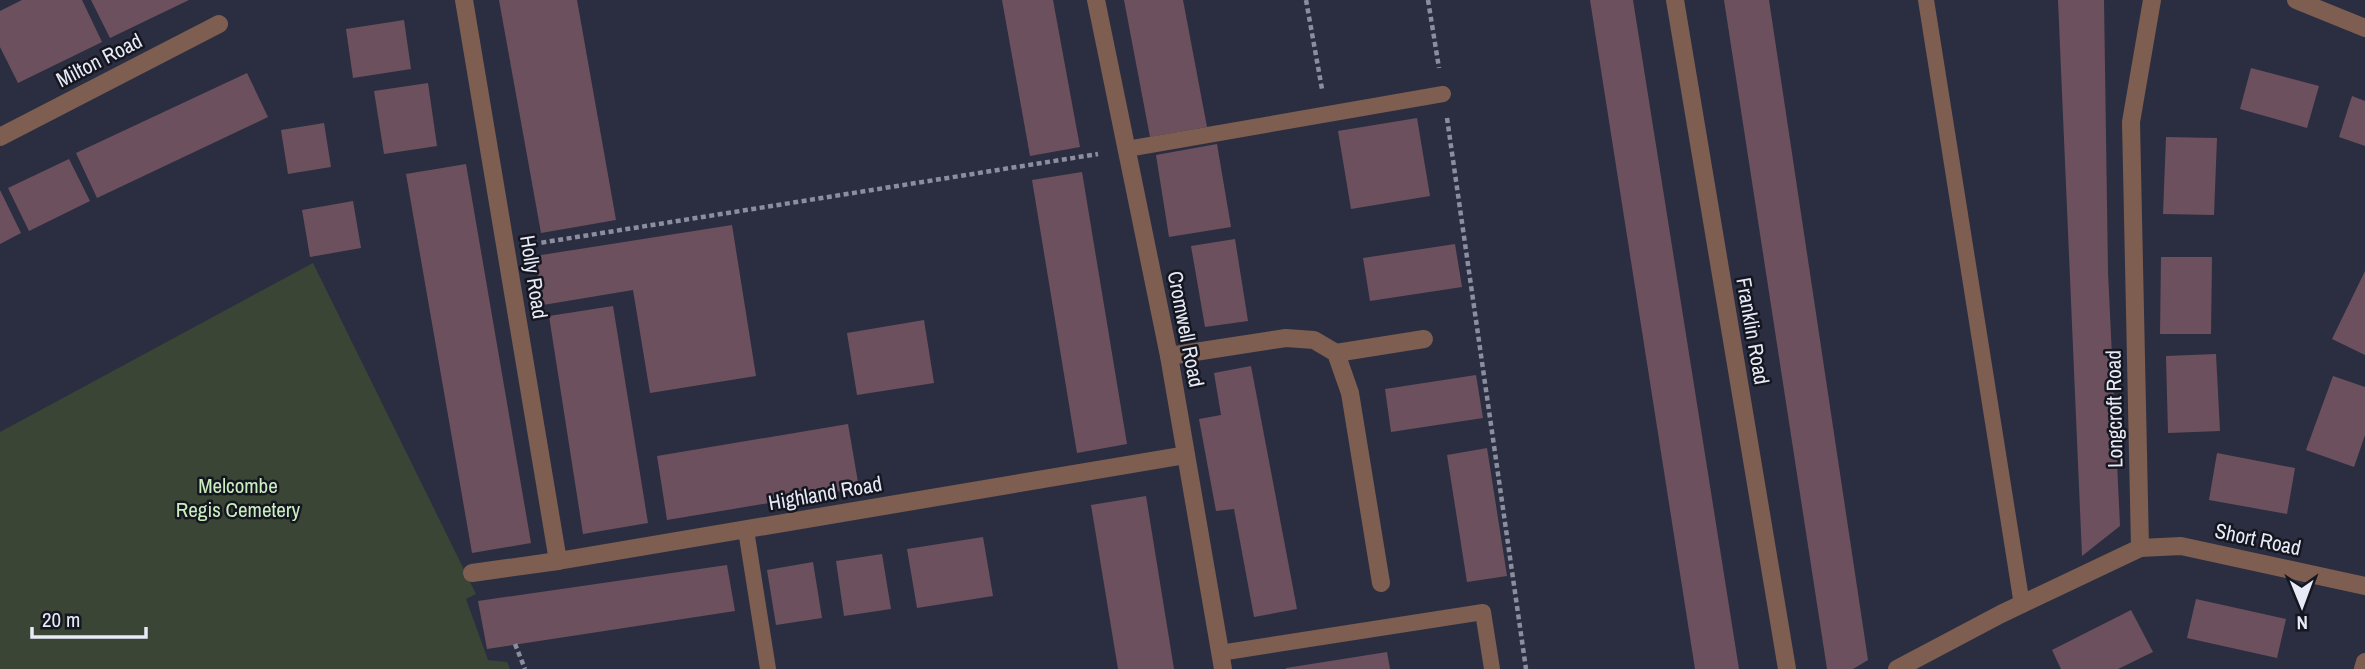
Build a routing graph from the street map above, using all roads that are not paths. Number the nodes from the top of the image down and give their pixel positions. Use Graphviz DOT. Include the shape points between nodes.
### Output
graph roads {
  1 [pos="464,0"];
  2 [pos="1096,0"];
  3 [pos="1675,0"];
  4 [pos="1926,0"];
  5 [pos="2152,0"];
  6 [pos="2296,0"];
  7 [pos="219,24"];
  8 [pos="2365,28"];
  9 [pos="1443,94"];
  10 [pos="0,137"];
  11 [pos="1126,149"];
  12 [pos="1424,339"];
  13 [pos="1336,353"];
  14 [pos="1170,356"];
  15 [pos="1186,455"];
  16 [pos="746,530"];
  17 [pos="2140,548"];
  18 [pos="558,561"];
  19 [pos="472,573"];
  20 [pos="1381,583"];
  21 [pos="2365,586"];
  22 [pos="2022,605"];
  23 [pos="1221,661"];
  24 [pos="2365,662"];
  25 [pos="768,669"];
  26 [pos="1492,669"];
  27 [pos="1787,669"];
  28 [pos="1897,669"];
  29 [pos="2362,669"];
  1 -- 18 [label="street, Holly Road"];
  2 -- 11 [label="street, Cromwell Road"];
  3 -- 27 [label="street, Franklin Road"];
  4 -- 22 [label="lane"];
  5 -- 17 [label="street, Longcroft Road" via="2132,122"];
  6 -- 8 [label="street"];
  7 -- 10 [label="street, Milton Road"];
  9 -- 11 [label="lane"];
  11 -- 14 [label="street, Cromwell Road"];
  12 -- 13 [label="street"];
  13 -- 14 [label="street" via="1314,341 1286,338"];
  13 -- 20 [label="street" via="1350,393"];
  14 -- 15 [label="street, Cromwell Road"];
  15 -- 16 [label="street, Highland Road"];
  15 -- 23 [label="street, Cromwell Road"];
  16 -- 18 [label="street, Highland Road"];
  16 -- 25 [label="lane"];
  17 -- 21 [label="street, Short Road" via="2181,546"];
  17 -- 22 [label="street"];
  18 -- 19 [label="street, Highland Road"];
  22 -- 28 [label="street"];
  23 -- 26 [label="lane" via="1483,612"];
  24 -- 29 [label="street"];
}
